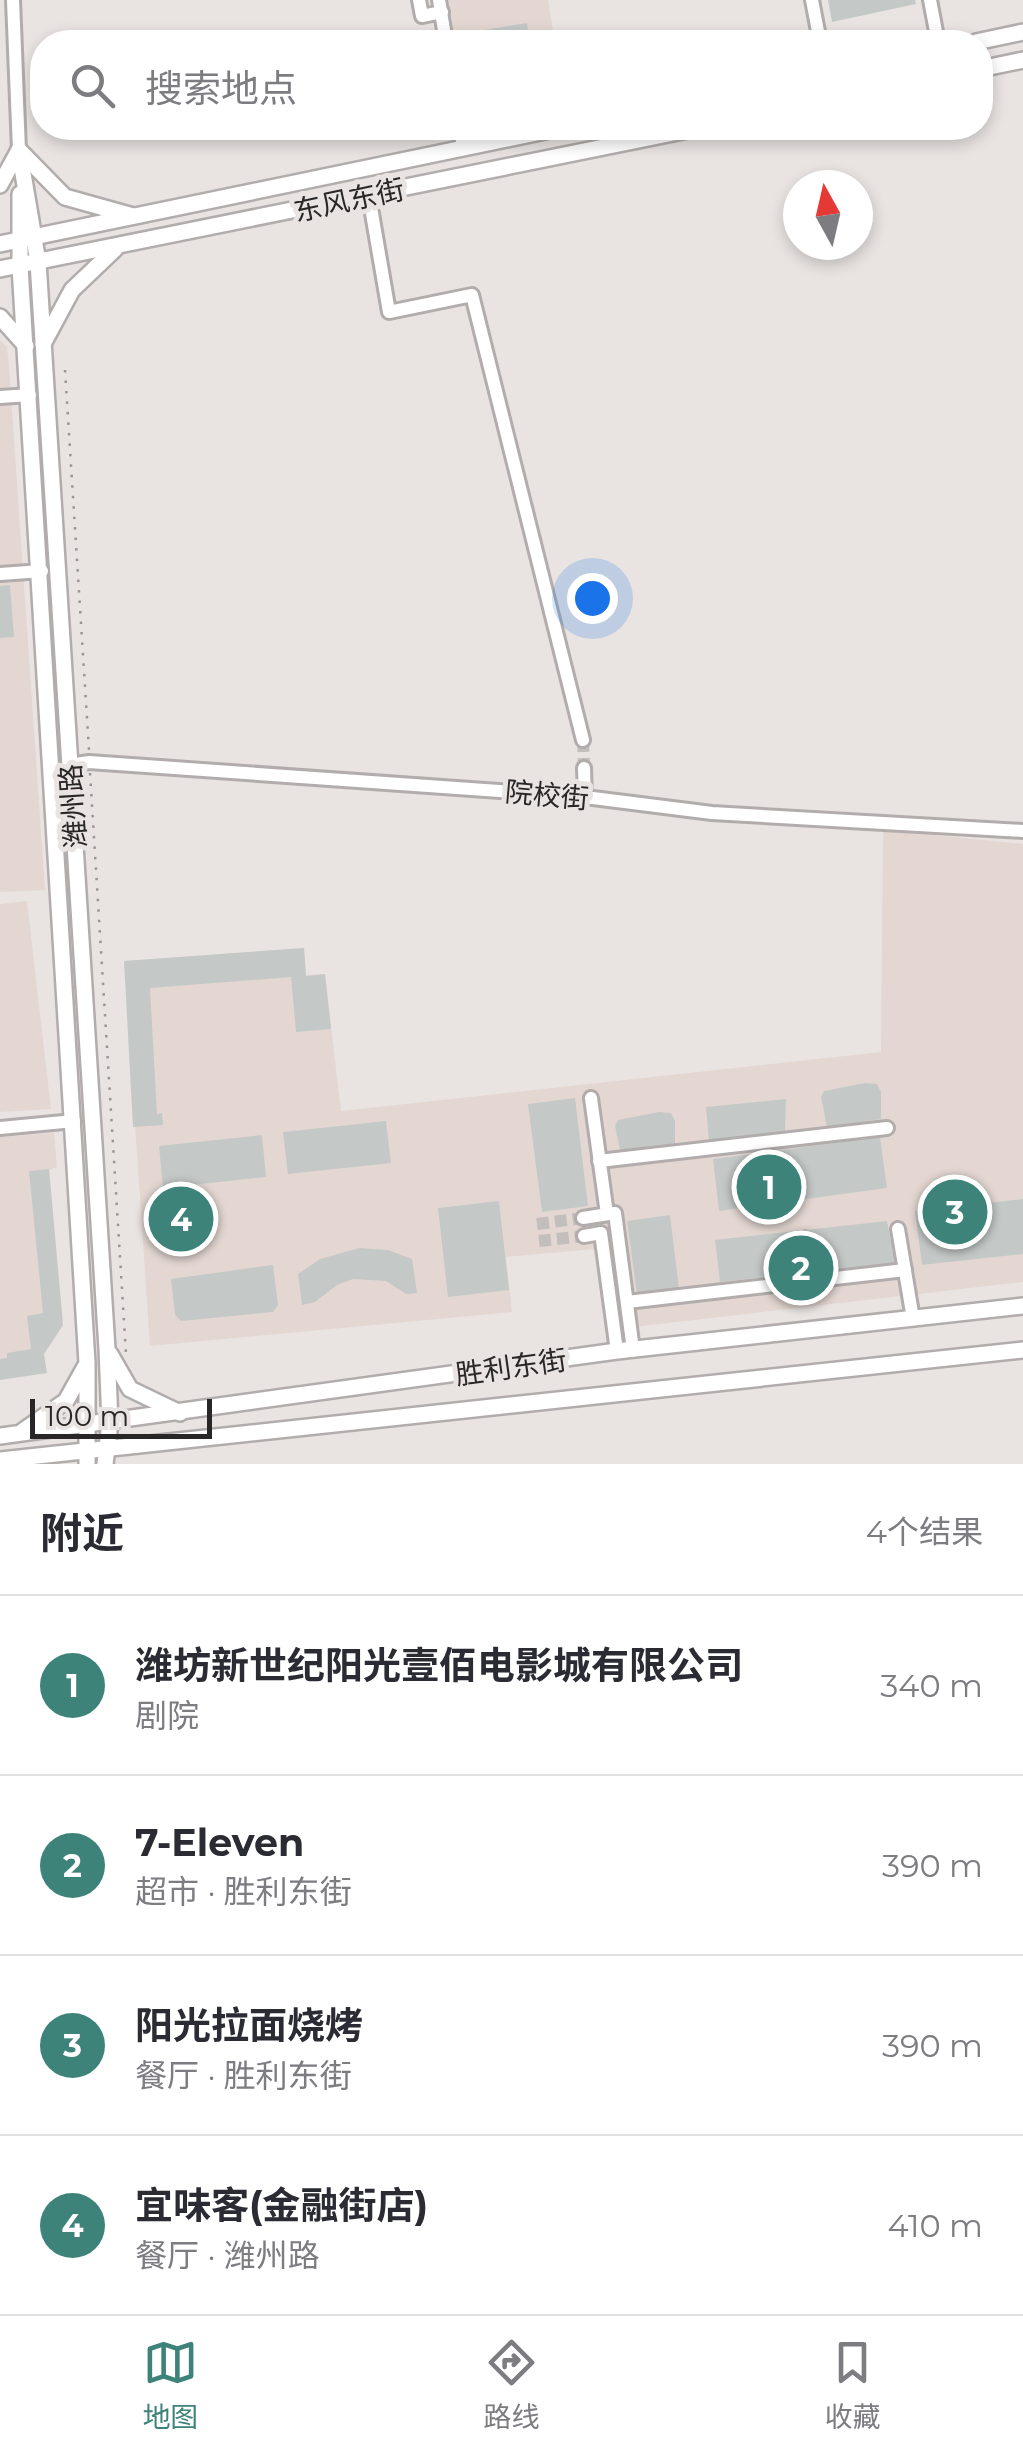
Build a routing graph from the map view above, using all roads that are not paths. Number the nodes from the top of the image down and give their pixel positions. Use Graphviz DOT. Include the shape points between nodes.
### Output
graph roads {
  1 [pos="13,0"];
  2 [pos="420,0"];
  3 [pos="812,0"];
  4 [pos="930,0"];
  5 [pos="440,6"];
  6 [pos="818,30"];
  7 [pos="936,30"];
  8 [pos="1023,32"];
  9 [pos="993,38"];
  10 [pos="1023,60"];
  11 [pos="993,66"];
  12 [pos="463,140"];
  13 [pos="499,140"];
  14 [pos="640,140"];
  15 [pos="464,147"];
  16 [pos="19,150"];
  17 [pos="0,185"];
  18 [pos="369,196"];
  19 [pos="134,216"];
  20 [pos="26,240"];
  21 [pos="0,244"];
  22 [pos="115,248"];
  23 [pos="38,262"];
  24 [pos="20,267"];
  25 [pos="0,270"];
  26 [pos="0,318"];
  27 [pos="34,345"];
  28 [pos="30,395"];
  29 [pos="0,398"];
  30 [pos="42,572"];
  31 [pos="0,574"];
  32 [pos="584,740"];
  33 [pos="70,765"];
  34 [pos="584,768"];
  35 [pos="585,797"];
  36 [pos="1023,831"];
  37 [pos="590,1098"];
  38 [pos="74,1122"];
  39 [pos="0,1128"];
  40 [pos="887,1128"];
  41 [pos="600,1161"];
  42 [pos="607,1214"];
  43 [pos="582,1218"];
  44 [pos="898,1229"];
  45 [pos="584,1236"];
  46 [pos="905,1270"];
  47 [pos="627,1302"];
  48 [pos="1023,1306"];
  49 [pos="913,1318"];
  50 [pos="108,1349"];
  51 [pos="1023,1350"];
  52 [pos="625,1351"];
  53 [pos="87,1363"];
  54 [pos="180,1413"];
  55 [pos="110,1423"];
  56 [pos="90,1424"];
  57 [pos="19,1434"];
  58 [pos="0,1436"];
  59 [pos="106,1456"];
  60 [pos="87,1457"];
  61 [pos="0,1460"];
  62 [pos="28,1461"];
  1 -- 16 [label="street, 潍州路"];
  2 -- 5 [label="street" via="422,16"];
  3 -- 6 [label="street"];
  4 -- 7 [label="street"];
  8 -- 9 [label="main road"];
  10 -- 11 [label="main road"];
  12 -- 15 [label="street"];
  13 -- 15 [label="main road, 东风东街"];
  14 -- 18 [label="main road, 东风东街"];
  15 -- 19 [label="main road, 东风东街"];
  16 -- 17 [label="main road"];
  16 -- 19 [label="main road" via="65,197"];
  16 -- 20 [label="main road, 潍州路"];
  18 -- 22 [label="main road, 东风东街"];
  18 -- 32 [label="street" via="389,312 472,295"];
  19 -- 20 [label="main road, 东风东街"];
  20 -- 21 [label="main road, 东风东街"];
  20 -- 23 [label="main road, 潍州路"];
  20 -- 24 [label="main road, 潍州路"];
  22 -- 23 [label="main road, 东风东街"];
  22 -- 27 [label="main road" via="72,290"];
  23 -- 24 [label="main road, 东风东街"];
  23 -- 27 [label="main road, 潍州路"];
  24 -- 25 [label="main road, 东风东街"];
  24 -- 27 [label="main road, 潍州路"];
  26 -- 27 [label="main road"];
  27 -- 28 [label="main road, 潍州路"];
  27 -- 33 [label="main road, 潍州路"];
  28 -- 29 [label="street"];
  28 -- 30 [label="main road, 潍州路"];
  30 -- 31 [label="street"];
  30 -- 38 [label="main road, 潍州路"];
  33 -- 35 [label="street, 院校街"];
  33 -- 50 [label="main road, 潍州路"];
  34 -- 35 [label="street"];
  35 -- 36 [label="street, 院校街" via="712,813"];
  37 -- 41 [label="street"];
  38 -- 39 [label="street"];
  38 -- 53 [label="main road, 潍州路"];
  40 -- 41 [label="street"];
  41 -- 42 [label="street"];
  42 -- 43 [label="street"];
  42 -- 47 [label="street" via="615,1214"];
  44 -- 46 [label="street"];
  45 -- 52 [label="street" via="601,1233"];
  46 -- 47 [label="street"];
  46 -- 49 [label="street"];
  47 -- 52 [label="street"];
  48 -- 49 [label="main road, 胜利东街"];
  49 -- 52 [label="main road, 胜利东街"];
  50 -- 54 [label="main road" via="130,1390"];
  50 -- 55 [label="main road, 潍州路"];
  51 -- 59 [label="main road, 胜利东街"];
  52 -- 54 [label="main road, 胜利东街"];
  53 -- 56 [label="main road, 潍州路"];
  53 -- 57 [label="main road" via="66,1401"];
  54 -- 55 [label="main road, 胜利东街"];
  55 -- 56 [label="main road, 胜利东街"];
  55 -- 59 [label="main road, 潍州路"];
  56 -- 57 [label="main road, 胜利东街"];
  56 -- 60 [label="main road, 潍州路"];
  57 -- 58 [label="main road, 胜利东街"];
  59 -- 60 [label="main road, 胜利东街"];
  60 -- 62 [label="main road, 胜利东街"];
  61 -- 62 [label="main road, 胜利东街"];
}
